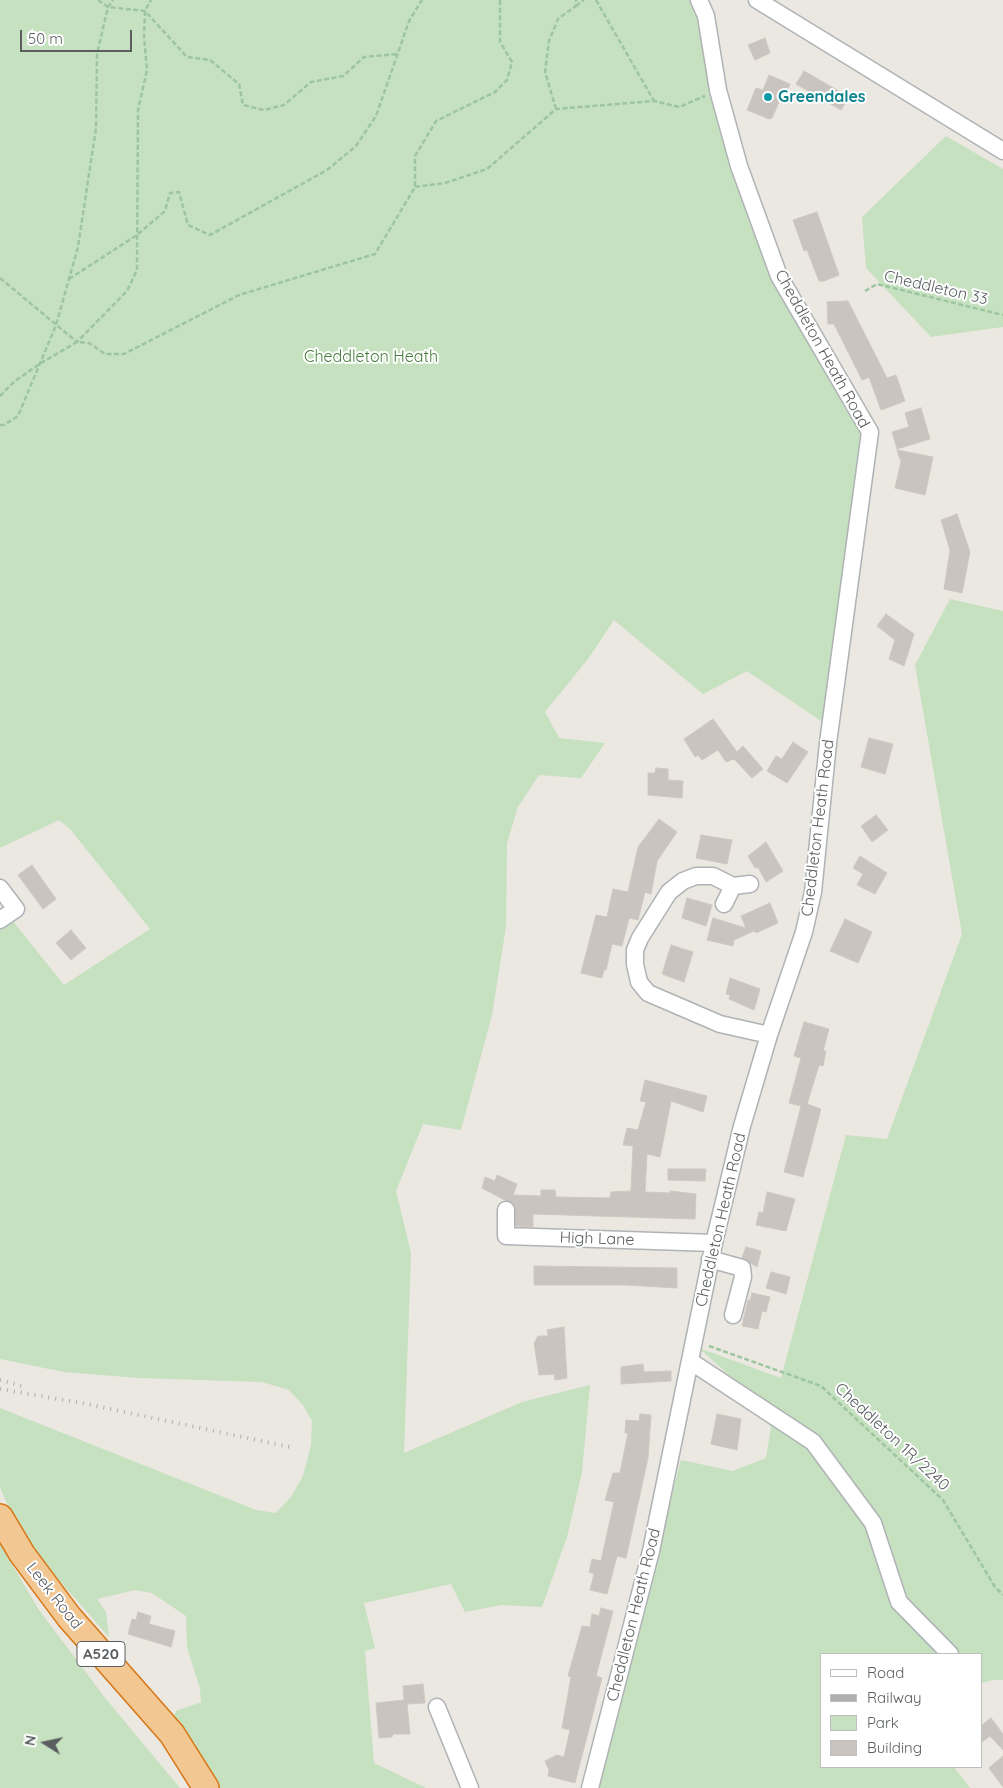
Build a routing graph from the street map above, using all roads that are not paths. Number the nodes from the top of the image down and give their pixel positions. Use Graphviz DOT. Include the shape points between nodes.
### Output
graph roads {
  1 [pos="699,0"];
  2 [pos="757,0"];
  3 [pos="1003,151"];
  4 [pos="750,884"];
  5 [pos="733,886"];
  6 [pos="0,888"];
  7 [pos="724,904"];
  8 [pos="0,920"];
  9 [pos="768,1035"];
  10 [pos="506,1210"];
  11 [pos="712,1251"];
  12 [pos="733,1315"];
  13 [pos="690,1361"];
  14 [pos="0,1517"];
  15 [pos="949,1653"];
  16 [pos="437,1707"];
  17 [pos="206,1788"];
  18 [pos="470,1788"];
  19 [pos="590,1788"];
  1 -- 9 [label="street, Cheddleton Heath Road" via="706,16 718,90 739,166 779,276 870,432 828,743 813,892 804,932"];
  2 -- 3 [label="street"];
  4 -- 5 [label="street"];
  5 -- 7 [label="street"];
  5 -- 9 [label="street" via="713,876 696,876 683,880 670,892 635,950 639,982 648,993 677,1007 720,1024"];
  6 -- 8 [label="street" via="16,908"];
  9 -- 11 [label="street, Cheddleton Heath Road"];
  10 -- 11 [label="street, High Lane" via="506,1236"];
  11 -- 12 [label="street" via="742,1268 743,1277"];
  11 -- 13 [label="street, Cheddleton Heath Road"];
  13 -- 15 [label="street" via="812,1442 872,1523 899,1602"];
  13 -- 19 [label="street, Cheddleton Heath Road" via="651,1552"];
  14 -- 17 [label="highway, Leek Road / A520" via="22,1554 69,1617 172,1734"];
  16 -- 18 [label="street"];
}
